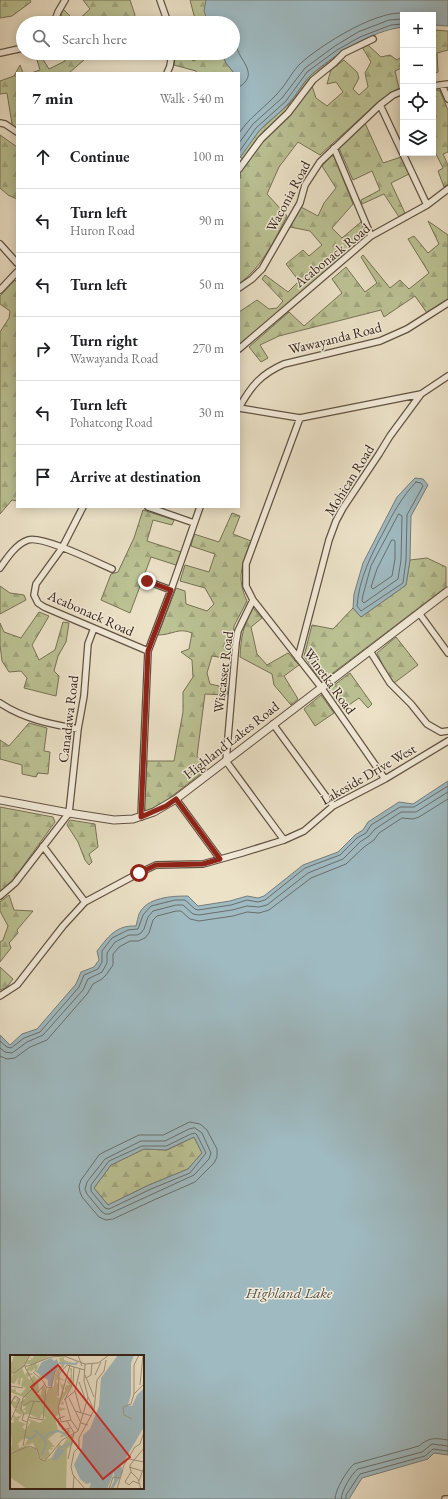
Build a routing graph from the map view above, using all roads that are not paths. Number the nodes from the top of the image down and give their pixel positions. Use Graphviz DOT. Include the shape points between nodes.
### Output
graph roads {
  1 [pos="65,0"];
  2 [pos="160,0"];
  3 [pos="57,16"];
  4 [pos="166,16"];
  5 [pos="373,40"];
  6 [pos="16,50"];
  7 [pos="0,53"];
  8 [pos="171,60"];
  9 [pos="167,72"];
  10 [pos="445,84"];
  11 [pos="400,92"];
  12 [pos="448,99"];
  13 [pos="380,105"];
  14 [pos="0,123"];
  15 [pos="16,131"];
  16 [pos="334,148"];
  17 [pos="240,168"];
  18 [pos="448,189"];
  19 [pos="426,205"];
  20 [pos="371,236"];
  21 [pos="0,244"];
  22 [pos="16,262"];
  23 [pos="16,273"];
  24 [pos="240,287"];
  25 [pos="0,290"];
  26 [pos="448,303"];
  27 [pos="240,348"];
  28 [pos="448,376"];
  29 [pos="421,394"];
  30 [pos="240,406"];
  31 [pos="240,408"];
  32 [pos="300,418"];
  33 [pos="82,508"];
  34 [pos="151,508"];
  35 [pos="200,508"];
  36 [pos="194,523"];
  37 [pos="62,548"];
  38 [pos="0,568"];
  39 [pos="112,569"];
  40 [pos="147,581"];
  41 [pos="171,590"];
  42 [pos="448,591"];
  43 [pos="253,600"];
  44 [pos="419,613"];
  45 [pos="94,628"];
  46 [pos="148,651"];
  47 [pos="370,651"];
  48 [pos="448,653"];
  49 [pos="298,658"];
  50 [pos="321,687"];
  51 [pos="0,703"];
  52 [pos="273,724"];
  53 [pos="78,729"];
  54 [pos="448,731"];
  55 [pos="448,742"];
  56 [pos="226,761"];
  57 [pos="385,779"];
  58 [pos="176,799"];
  59 [pos="0,800"];
  60 [pos="333,806"];
  61 [pos="69,814"];
  62 [pos="141,817"];
  63 [pos="284,840"];
  64 [pos="43,846"];
  65 [pos="220,859"];
  66 [pos="0,896"];
  67 [pos="86,902"];
  68 [pos="0,996"];
  1 -- 3 [label="street"];
  2 -- 4 [label="street"];
  5 -- 17 [label="street" via="344,53 313,80 288,113 260,139"];
  6 -- 7 [label="street"];
  8 -- 9 [label="street"];
  10 -- 12 [label="street"];
  11 -- 13 [label="street, Waconia Road"];
  13 -- 16 [label="street, Waconia Road"];
  13 -- 19 [label="street"];
  14 -- 15 [label="street"];
  16 -- 20 [label="street"];
  16 -- 24 [label="street, Waconia Road" via="312,173 300,203 262,269"];
  18 -- 19 [label="street, Acabonack Road"];
  19 -- 20 [label="street, Acabonack Road"];
  20 -- 27 [label="street, Acabonack Road"];
  21 -- 22 [label="street"];
  23 -- 25 [label="street"];
  26 -- 30 [label="street, Wawayanda Road" via="407,329 380,341 272,369 258,380"];
  28 -- 29 [label="street"];
  29 -- 32 [label="street"];
  29 -- 49 [label="street, Mohican Road" via="390,436 336,522"];
  31 -- 32 [label="street"];
  32 -- 43 [label="street" via="246,564 246,586"];
  33 -- 37 [label="street, Acabonack Road"];
  34 -- 36 [label="street"];
  35 -- 36 [label="street"];
  36 -- 41 [label="street"];
  37 -- 38 [label="street" via="37,539 28,540 14,550"];
  37 -- 39 [label="street"];
  37 -- 45 [label="street, Acabonack Road" via="38,579 34,595 38,603"];
  40 -- 41 [label="street"];
  41 -- 46 [label="street"];
  42 -- 44 [label="street, Highland Lakes Road"];
  43 -- 49 [label="street, Winetka Road"];
  43 -- 56 [label="street, Wiscasset Road" via="238,631 236,642"];
  44 -- 47 [label="street, Highland Lakes Road"];
  44 -- 48 [label="street"];
  45 -- 46 [label="street, Acabonack Road"];
  45 -- 53 [label="street, Canadawa Road" via="88,644 84,696"];
  46 -- 62 [label="street"];
  47 -- 50 [label="street, Highland Lakes Road"];
  47 -- 54 [label="street" via="390,683 427,724 441,732"];
  49 -- 50 [label="street, Winetka Road"];
  50 -- 52 [label="street, Highland Lakes Road"];
  50 -- 57 [label="street, Winetka Road"];
  51 -- 53 [label="street" via="25,717"];
  52 -- 56 [label="street, Highland Lakes Road"];
  52 -- 60 [label="street"];
  53 -- 61 [label="street, Canadawa Road"];
  55 -- 57 [label="street, Lakeside Drive West"];
  56 -- 58 [label="street, Highland Lakes Road"];
  56 -- 63 [label="street"];
  57 -- 60 [label="street, Lakeside Drive West"];
  58 -- 62 [label="street, Highland Lakes Road"];
  58 -- 65 [label="street"];
  59 -- 61 [label="street, Highland Lakes Road"];
  60 -- 63 [label="street, Lakeside Drive West" via="304,831"];
  61 -- 62 [label="street, Highland Lakes Road" via="114,820"];
  61 -- 64 [label="street"];
  63 -- 65 [label="street, Lakeside Drive West"];
  64 -- 66 [label="street" via="15,883"];
  64 -- 67 [label="street"];
  65 -- 67 [label="street, Lakeside Drive West" via="203,864 156,865"];
  67 -- 68 [label="street, Lakeside Drive West" via="63,926 17,985"];
}
